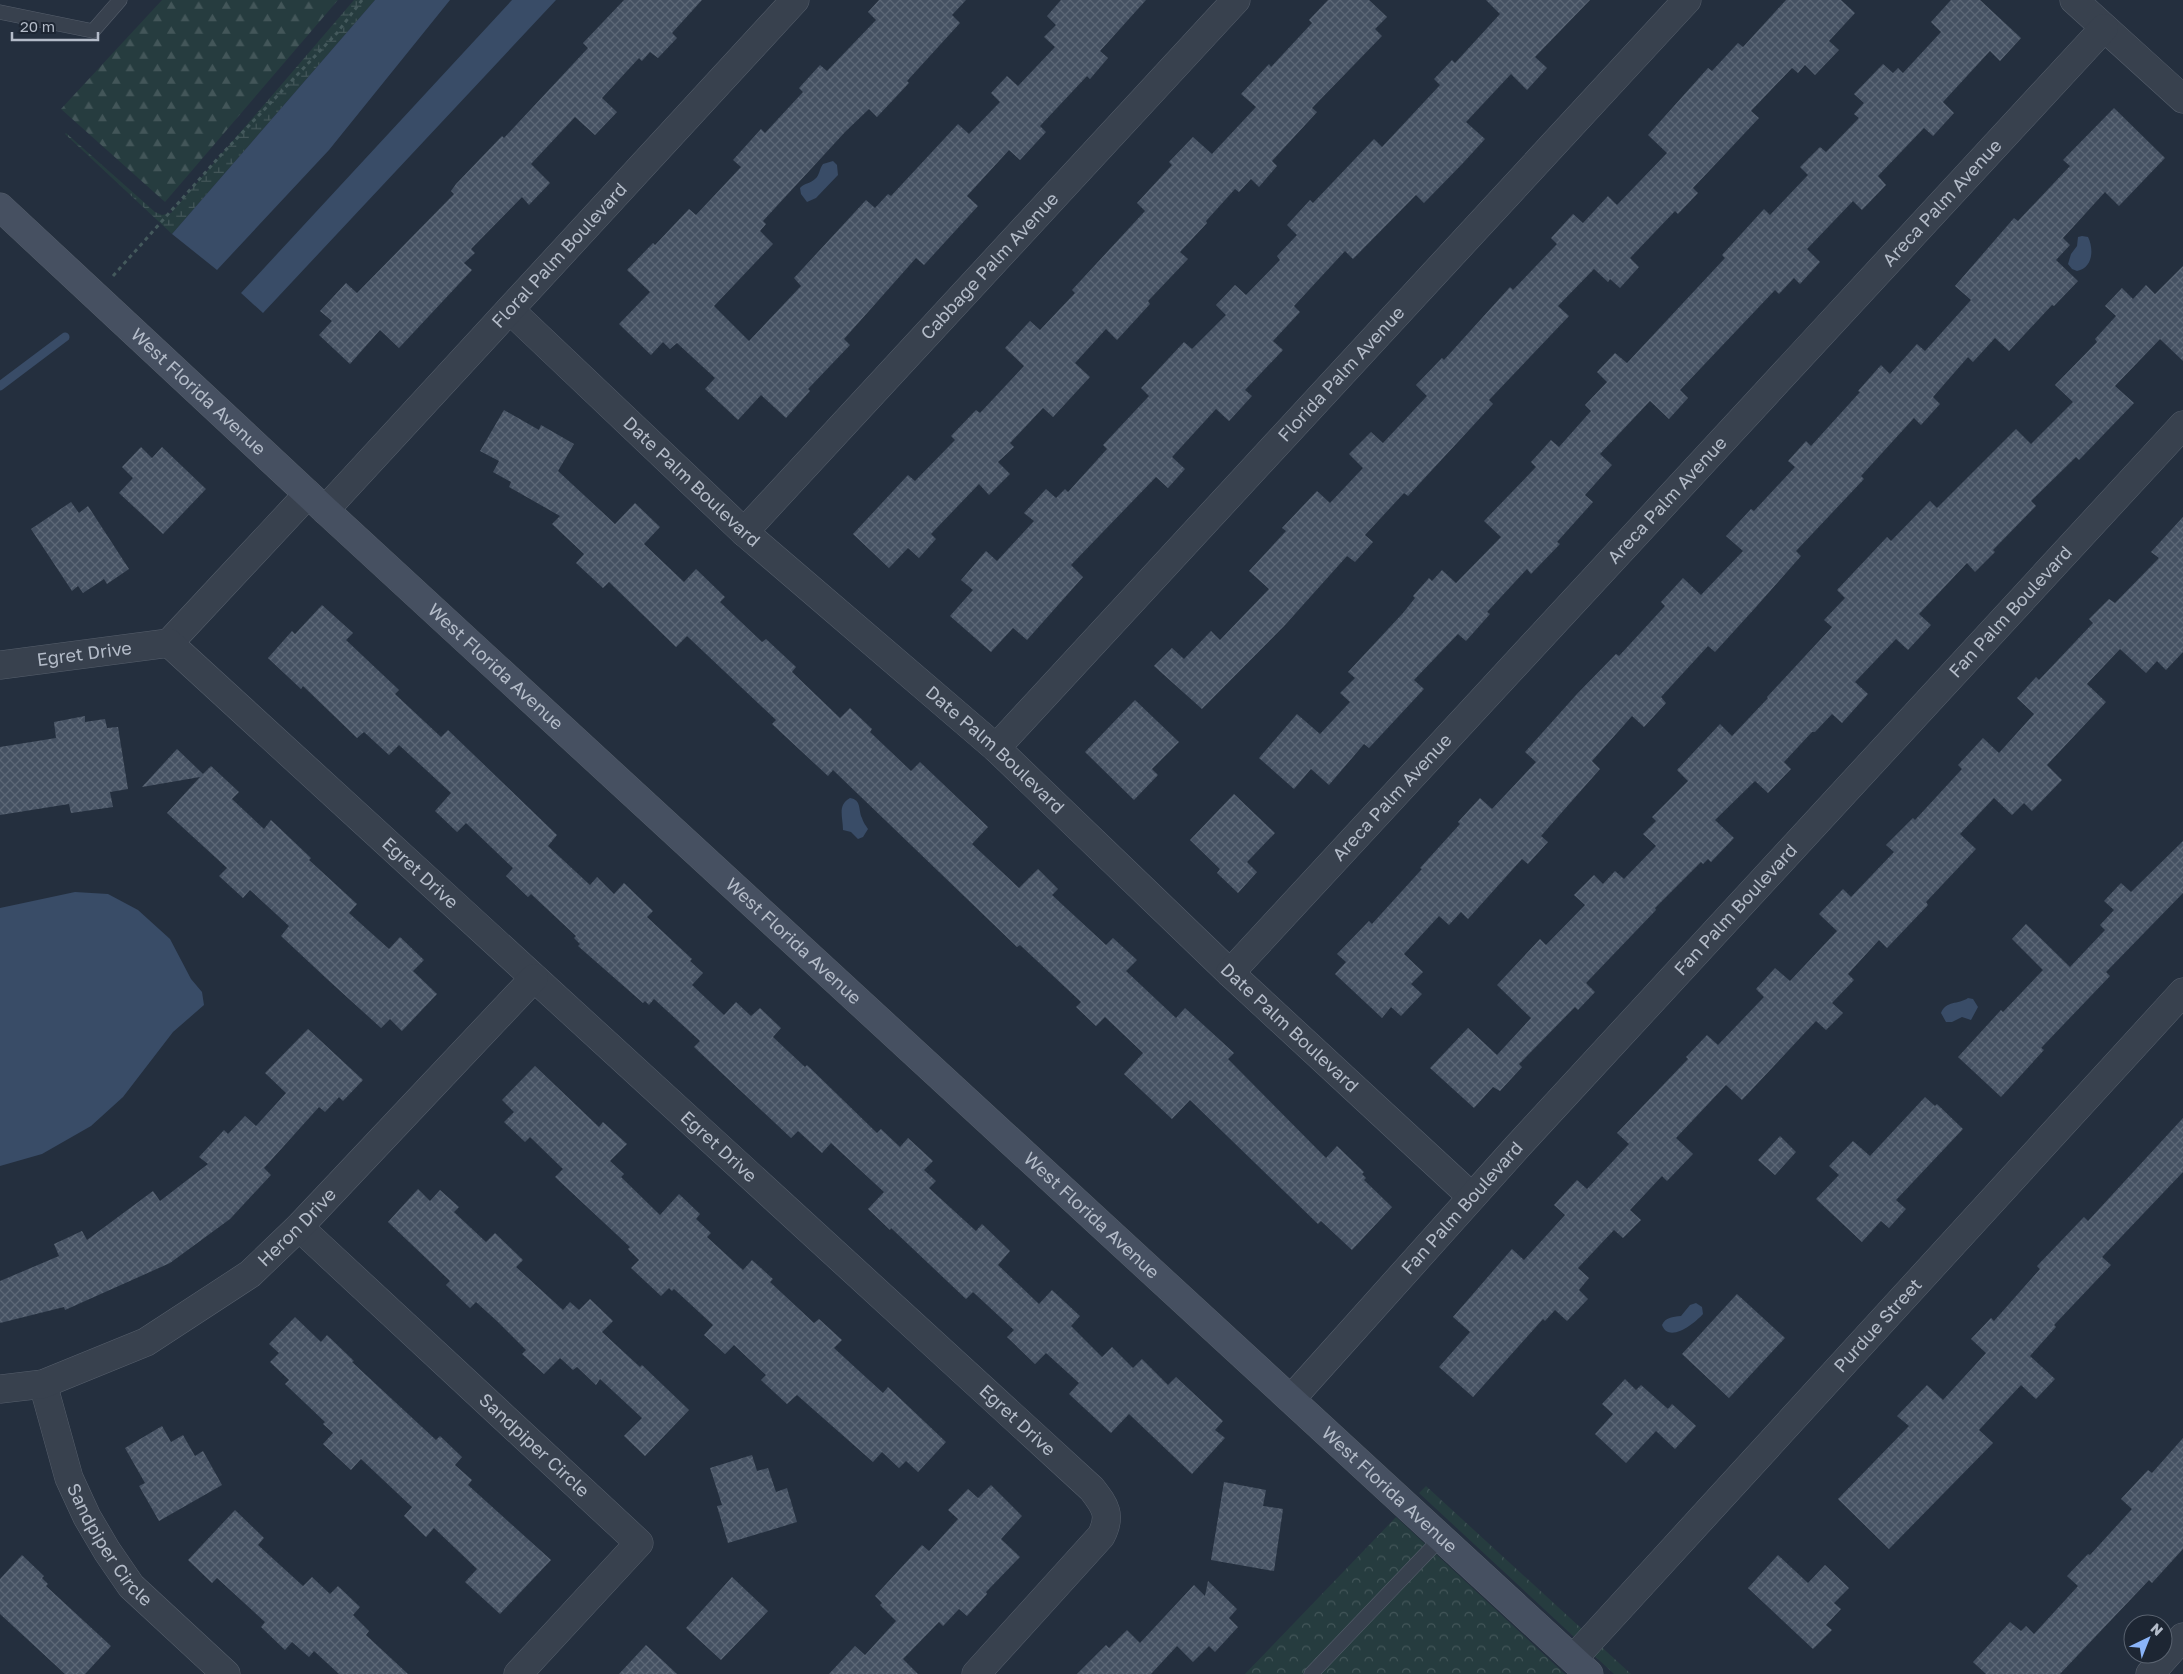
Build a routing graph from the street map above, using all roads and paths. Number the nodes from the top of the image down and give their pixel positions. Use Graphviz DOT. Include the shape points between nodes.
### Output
graph roads {
  1 [pos="120,0"];
  2 [pos="362,0"];
  3 [pos="794,0"];
  4 [pos="1236,0"];
  5 [pos="1687,0"];
  6 [pos="2074,0"];
  7 [pos="0,12"];
  8 [pos="2104,28"];
  9 [pos="2183,99"];
  10 [pos="0,207"];
  11 [pos="95,296"];
  12 [pos="510,310"];
  13 [pos="2183,425"];
  14 [pos="317,502"];
  15 [pos="744,532"];
  16 [pos="169,643"];
  17 [pos="0,665"];
  18 [pos="996,748"];
  19 [pos="1230,973"];
  20 [pos="534,978"];
  21 [pos="2183,992"];
  22 [pos="1472,1197"];
  23 [pos="299,1227"];
  24 [pos="43,1384"];
  25 [pos="0,1389"];
  26 [pos="1292,1398"];
  27 [pos="1442,1537"];
  28 [pos="2183,1638"];
  29 [pos="1581,1667"];
  30 [pos="226,1674"];
  31 [pos="518,1674"];
  32 [pos="976,1674"];
  33 [pos="1311,1674"];
  34 [pos="2150,1674"];
  1 -- 7 [label="lane" via="93,31"];
  2 -- 11 [label="path" via="337,33 221,155"];
  3 -- 12 [label="street, Floral Palm Boulevard"];
  4 -- 15 [label="street, Cabbage Palm Avenue"];
  5 -- 18 [label="street, Florida Palm Avenue"];
  6 -- 8 [label="street"];
  8 -- 9 [label="street"];
  8 -- 19 [label="street, Areca Palm Avenue"];
  10 -- 11 [label="street, West Florida Avenue"];
  11 -- 14 [label="street, West Florida Avenue"];
  12 -- 14 [label="street, Floral Palm Boulevard"];
  12 -- 15 [label="street, Date Palm Boulevard"];
  13 -- 22 [label="street, Fan Palm Boulevard"];
  14 -- 16 [label="street"];
  14 -- 26 [label="street, West Florida Avenue"];
  15 -- 18 [label="street, Date Palm Boulevard"];
  16 -- 17 [label="street, Egret Drive"];
  16 -- 20 [label="street, Egret Drive"];
  18 -- 19 [label="street, Date Palm Boulevard"];
  19 -- 22 [label="street, Date Palm Boulevard"];
  20 -- 23 [label="street, Heron Drive"];
  20 -- 32 [label="street, Egret Drive" via="1085,1482 1105,1506 1108,1524 1101,1536"];
  21 -- 29 [label="street, Purdue Street"];
  22 -- 26 [label="street, Fan Palm Boulevard"];
  23 -- 24 [label="street, Heron Drive" via="250,1274 146,1342"];
  23 -- 31 [label="street, Sandpiper Circle" via="639,1543"];
  24 -- 25 [label="street, Heron Drive"];
  24 -- 30 [label="street, Sandpiper Circle" via="69,1478 107,1551 131,1586"];
  26 -- 27 [label="street, West Florida Avenue"];
  27 -- 29 [label="street, West Florida Avenue"];
  27 -- 33 [label="lane"];
  28 -- 34 [label="street"];
}
